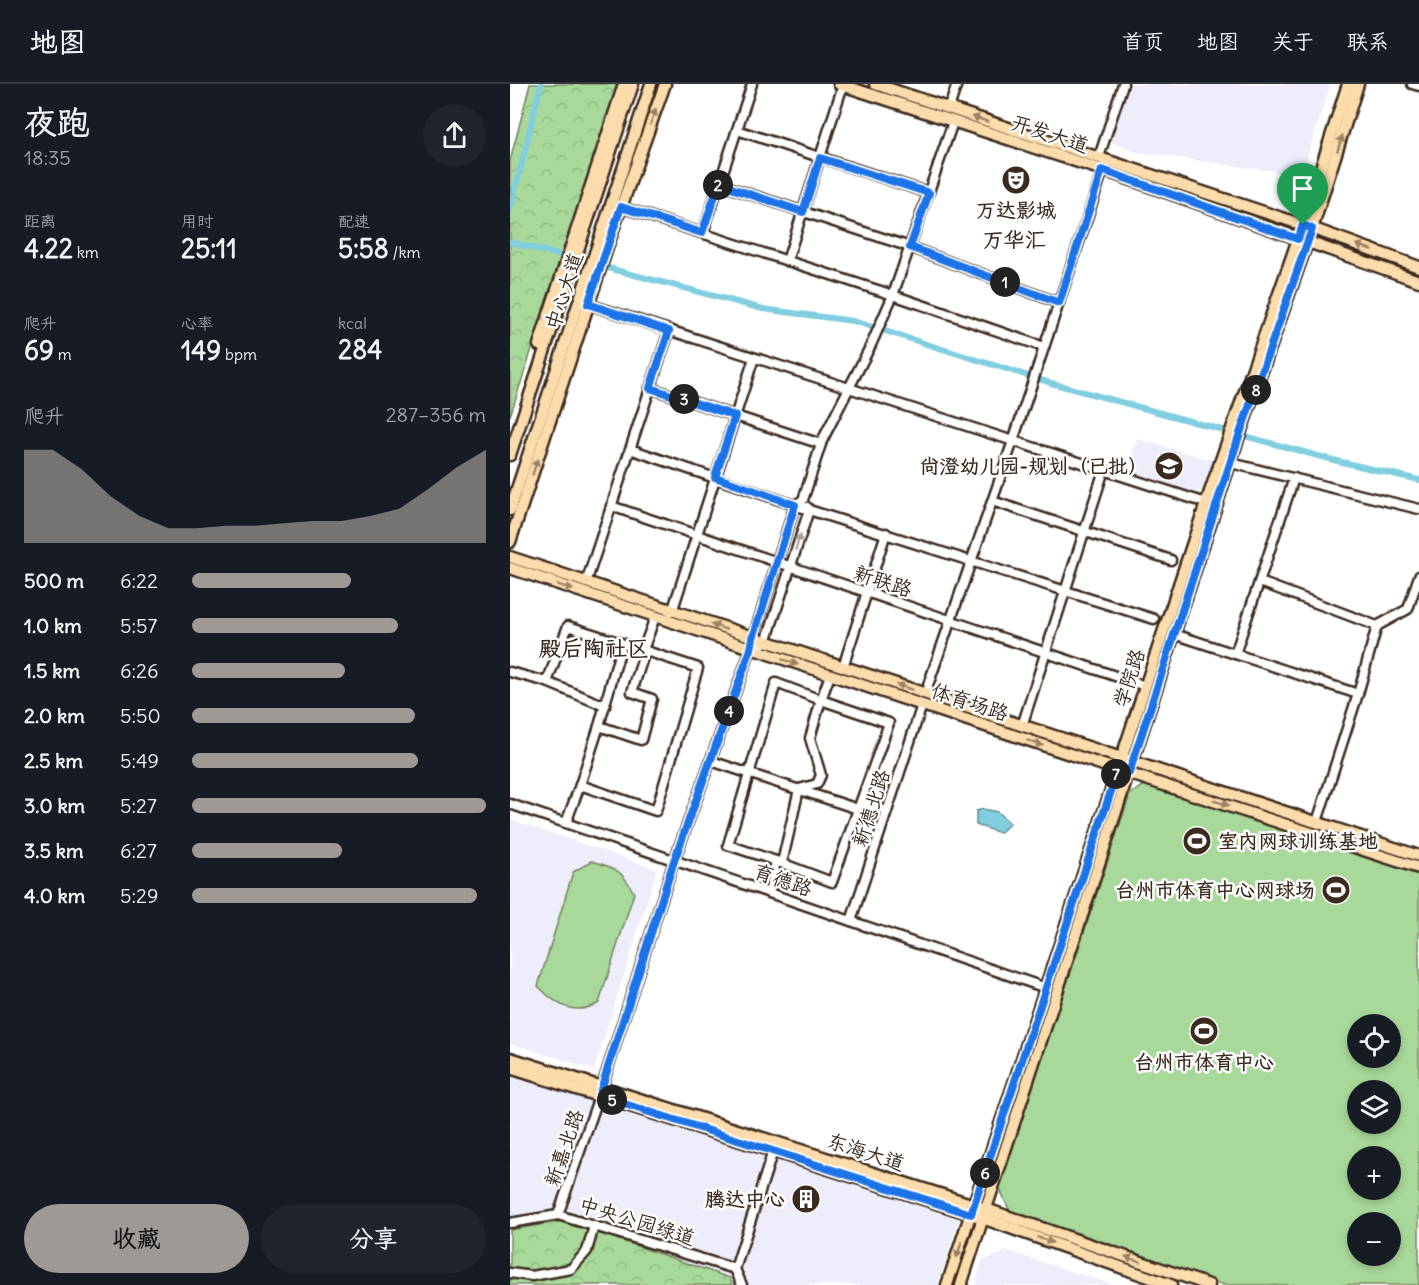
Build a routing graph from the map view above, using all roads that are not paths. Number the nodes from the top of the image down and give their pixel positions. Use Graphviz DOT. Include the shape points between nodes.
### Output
graph roads {
  1 [pos="624,84"];
  2 [pos="633,84"];
  3 [pos="651,84"];
  4 [pos="665,84"];
  5 [pos="752,84"];
  6 [pos="875,84"];
  7 [pos="957,84"];
  8 [pos="1123,84"];
  9 [pos="1348,84"];
  10 [pos="1358,84"];
  11 [pos="1412,84"];
  12 [pos="841,85"];
  13 [pos="1419,86"];
  14 [pos="948,108"];
  15 [pos="953,122"];
  16 [pos="737,130"];
  17 [pos="608,133"];
  18 [pos="642,147"];
  19 [pos="610,152"];
  20 [pos="1099,157"];
  21 [pos="820,158"];
  22 [pos="624,167"];
  23 [pos="1102,170"];
  24 [pos="719,184"];
  25 [pos="929,193"];
  26 [pos="621,207"];
  27 [pos="803,212"];
  28 [pos="1308,227"];
  29 [pos="702,233"];
  30 [pos="1303,241"];
  31 [pos="576,242"];
  32 [pos="910,247"];
  33 [pos="602,249"];
  34 [pos="787,261"];
  35 [pos="569,263"];
  36 [pos="1419,267"];
  37 [pos="595,270"];
  38 [pos="1419,281"];
  39 [pos="893,295"];
  40 [pos="1059,303"];
  41 [pos="588,304"];
  42 [pos="575,317"];
  43 [pos="555,318"];
  44 [pos="544,328"];
  45 [pos="669,331"];
  46 [pos="577,340"];
  47 [pos="1044,347"];
  48 [pos="754,358"];
  49 [pos="650,388"];
  50 [pos="849,388"];
  51 [pos="735,416"];
  52 [pos="513,429"];
  53 [pos="546,435"];
  54 [pos="1234,438"];
  55 [pos="533,441"];
  56 [pos="1013,441"];
  57 [pos="821,444"];
  58 [pos="630,449"];
  59 [pos="510,455"];
  60 [pos="1231,463"];
  61 [pos="1104,470"];
  62 [pos="715,477"];
  63 [pos="1294,478"];
  64 [pos="803,500"];
  65 [pos="992,501"];
  66 [pos="1206,503"];
  67 [pos="795,505"];
  68 [pos="611,506"];
  69 [pos="1419,509"];
  70 [pos="510,510"];
  71 [pos="809,510"];
  72 [pos="1084,531"];
  73 [pos="886,533"];
  74 [pos="696,536"];
  75 [pos="510,542"];
  76 [pos="510,557"];
  77 [pos="972,560"];
  78 [pos="1171,560"];
  79 [pos="777,562"];
  80 [pos="790,567"];
  81 [pos="510,568"];
  82 [pos="1419,576"];
  83 [pos="1260,582"];
  84 [pos="586,583"];
  85 [pos="1065,590"];
  86 [pos="867,593"];
  87 [pos="672,612"];
  88 [pos="655,617"];
  89 [pos="1154,619"];
  90 [pos="951,620"];
  91 [pos="1377,626"];
  92 [pos="1174,634"];
  93 [pos="766,642"];
  94 [pos="622,644"];
  95 [pos="752,644"];
  96 [pos="644,651"];
  97 [pos="1045,652"];
  98 [pos="1235,654"];
  99 [pos="843,667"];
  100 [pos="510,672"];
  101 [pos="830,675"];
  102 [pos="546,682"];
  103 [pos="1145,686"];
  104 [pos="1358,694"];
  105 [pos="821,700"];
  106 [pos="923,700"];
  107 [pos="605,706"];
  108 [pos="599,726"];
  109 [pos="1022,726"];
  110 [pos="711,761"];
  111 [pos="1125,766"];
  112 [pos="749,773"];
  113 [pos="580,785"];
  114 [pos="800,789"];
  115 [pos="510,804"];
  116 [pos="859,805"];
  117 [pos="887,811"];
  118 [pos="1317,822"];
  119 [pos="566,824"];
  120 [pos="1419,856"];
  121 [pos="674,861"];
  122 [pos="779,862"];
  123 [pos="1419,868"];
  124 [pos="769,893"];
  125 [pos="851,921"];
  126 [pos="1046,988"];
  127 [pos="510,1058"];
  128 [pos="510,1068"];
  129 [pos="601,1092"];
  130 [pos="773,1151"];
  131 [pos="973,1210"];
  132 [pos="985,1214"];
  133 [pos="558,1215"];
  134 [pos="510,1223"];
  135 [pos="594,1226"];
  136 [pos="735,1269"];
  137 [pos="510,1273"];
  138 [pos="742,1285"];
  139 [pos="947,1285"];
  140 [pos="961,1285"];
  141 [pos="1171,1285"];
  142 [pos="1209,1285"];
  1 -- 17 [label="main road"];
  2 -- 19 [label="main road, 中心大道"];
  3 -- 22 [label="main road, 中心大道"];
  18 -- 4 [label="main road, one-way"];
  5 -- 16 [label="street"];
  6 -- 14 [label="main road, 开发大道"];
  7 -- 14 [label="street"];
  8 -- 20 [label="street"];
  9 -- 28 [label="main road, 学院路"];
  28 -- 10 [label="main road, 学院路, one-way"];
  11 -- 13 [label="street"];
  12 -- 15 [label="main road, 开发大道"];
  12 -- 21 [label="street"];
  28 -- 14 [label="main road, 开发大道, one-way"];
  15 -- 23 [label="main road, 开发大道"];
  15 -- 25 [label="street"];
  16 -- 21 [label="street"];
  16 -- 24 [label="street"];
  17 -- 19 [label="main road"];
  17 -- 31 [label="main road"];
  18 -- 22 [label="main road"];
  18 -- 26 [label="main road"];
  19 -- 31 [label="main road, 中心大道"];
  21 -- 25 [label="street"];
  21 -- 27 [label="street"];
  22 -- 33 [label="main road, 中心大道"];
  23 -- 30 [label="main road, 开发大道"];
  23 -- 40 [label="street, 新德北路"];
  24 -- 27 [label="street"];
  24 -- 29 [label="street"];
  25 -- 32 [label="street"];
  26 -- 29 [label="street"];
  26 -- 33 [label="main road"];
  27 -- 32 [label="street"];
  27 -- 34 [label="street"];
  28 -- 30 [label="main road, 学院路"];
  36 -- 28 [label="main road, 开发大道, one-way"];
  29 -- 34 [label="street"];
  30 -- 38 [label="main road, 开发大道"];
  30 -- 54 [label="main road, 学院路"];
  31 -- 35 [label="main road, 中心大道"];
  32 -- 39 [label="street"];
  32 -- 40 [label="street"];
  33 -- 37 [label="main road, 中心大道"];
  34 -- 39 [label="street"];
  35 -- 43 [label="main road, 中心大道"];
  35 -- 44 [label="main road"];
  37 -- 41 [label="main road"];
  37 -- 42 [label="main road, 中心大道"];
  39 -- 47 [label="street"];
  39 -- 50 [label="street"];
  40 -- 47 [label="street, 新德北路"];
  41 -- 45 [label="street"];
  41 -- 46 [label="main road"];
  42 -- 46 [label="main road"];
  42 -- 55 [label="main road, 中心大道"];
  43 -- 44 [label="main road"];
  43 -- 52 [label="main road, 中心大道"];
  44 -- 52 [label="main road"];
  45 -- 48 [label="street"];
  45 -- 49 [label="street"];
  46 -- 53 [label="main road"];
  47 -- 56 [label="street, 新德北路"];
  48 -- 50 [label="street"];
  48 -- 51 [label="street"];
  49 -- 51 [label="street"];
  49 -- 58 [label="street"];
  50 -- 56 [label="street"];
  50 -- 57 [label="street"];
  51 -- 57 [label="street"];
  51 -- 62 [label="street"];
  52 -- 59 [label="main road, 中心大道"];
  53 -- 55 [label="main road"];
  75 -- 53 [label="main road, one-way"];
  54 -- 60 [label="main road, 学院路"];
  54 -- 66 [label="main road, 学院路"];
  55 -- 70 [label="main road, 中心大道"];
  56 -- 61 [label="street"];
  56 -- 65 [label="street, 新德北路"];
  57 -- 64 [label="street"];
  58 -- 62 [label="street"];
  58 -- 68 [label="street"];
  60 -- 63 [label="street"];
  60 -- 92 [label="main road, 学院路"];
  61 -- 66 [label="street"];
  61 -- 72 [label="street"];
  62 -- 67 [label="street"];
  62 -- 74 [label="street"];
  63 -- 69 [label="street"];
  63 -- 83 [label="street"];
  64 -- 67 [label="street"];
  64 -- 71 [label="street"];
  65 -- 72 [label="street"];
  65 -- 77 [label="street, 新德北路"];
  66 -- 103 [label="main road, 学院路"];
  67 -- 71 [label="street"];
  67 -- 79 [label="street, 新嘉北路"];
  68 -- 74 [label="street, 新联路"];
  68 -- 84 [label="street"];
  71 -- 73 [label="street"];
  80 -- 71 [label="street, one-way"];
  72 -- 78 [label="street"];
  72 -- 85 [label="street"];
  73 -- 77 [label="street"];
  73 -- 86 [label="street"];
  74 -- 79 [label="street, 新联路"];
  74 -- 87 [label="street"];
  76 -- 84 [label="main road"];
  77 -- 85 [label="street"];
  77 -- 90 [label="street, 新德北路"];
  79 -- 80 [label="street, 新联路"];
  79 -- 95 [label="street, 新嘉北路"];
  80 -- 86 [label="street, 新联路"];
  80 -- 93 [label="street"];
  81 -- 88 [label="main road, 体育场路, one-way"];
  82 -- 91 [label="street" via="1408,609"];
  83 -- 91 [label="street"];
  83 -- 98 [label="street"];
  84 -- 87 [label="main road"];
  85 -- 89 [label="street"];
  85 -- 97 [label="street"];
  86 -- 90 [label="street, 新联路"];
  86 -- 99 [label="street"];
  95 -- 87 [label="main road, one-way"];
  88 -- 95 [label="main road, 体育场路"];
  88 -- 96 [label="street"];
  90 -- 97 [label="street, 新联路"];
  90 -- 106 [label="street, 新德北路"];
  91 -- 104 [label="street"];
  92 -- 98 [label="street"];
  92 -- 111 [label="main road, 学院路"];
  93 -- 95 [label="main road"];
  93 -- 99 [label="main road"];
  94 -- 96 [label="street"];
  94 -- 102 [label="street" via="568,626"];
  94 -- 107 [label="street"];
  95 -- 101 [label="main road, 体育场路, one-way"];
  95 -- 110 [label="street, 新嘉北路"];
  96 -- 108 [label="street" via="632,692 652,699 641,740"];
  96 -- 113 [label="street" via="698,668 656,811"];
  97 -- 103 [label="street, 新联路"];
  97 -- 109 [label="street"];
  98 -- 104 [label="street"];
  106 -- 99 [label="main road, one-way"];
  100 -- 102 [label="street"];
  101 -- 105 [label="street"];
  101 -- 106 [label="main road, 体育场路"];
  102 -- 107 [label="street"];
  103 -- 111 [label="main road, 学院路"];
  104 -- 118 [label="street"];
  105 -- 112 [label="street" via="776,683"];
  105 -- 114 [label="street" via="810,738 820,775 817,784"];
  105 -- 116 [label="street" via="889,723"];
  106 -- 109 [label="main road"];
  106 -- 111 [label="main road, 体育场路, one-way"];
  106 -- 117 [label="street, 新德北路"];
  107 -- 108 [label="street"];
  108 -- 113 [label="street"];
  109 -- 111 [label="main road"];
  110 -- 112 [label="street"];
  110 -- 121 [label="street, 新嘉北路"];
  111 -- 118 [label="main road"];
  111 -- 123 [label="main road, 体育场路, one-way"];
  111 -- 126 [label="main road, 学院路"];
  111 -- 132 [label="main road, 学院路"];
  112 -- 114 [label="street"];
  112 -- 122 [label="street" via="728,845"];
  113 -- 119 [label="street"];
  114 -- 116 [label="street"];
  114 -- 122 [label="street"];
  115 -- 119 [label="street, 育德路"];
  116 -- 117 [label="street"];
  116 -- 122 [label="street" via="832,882"];
  117 -- 125 [label="street, 新德北路"];
  118 -- 120 [label="main road"];
  119 -- 121 [label="street, 育德路"];
  121 -- 124 [label="street, 育德路"];
  121 -- 129 [label="street, 新嘉北路"];
  122 -- 124 [label="street"];
  124 -- 125 [label="street, 育德路"];
  125 -- 126 [label="street, 育德路"];
  126 -- 131 [label="main road, 学院路"];
  127 -- 129 [label="main road, 东海大道"];
  128 -- 129 [label="main road, 东海大道"];
  129 -- 130 [label="main road, 东海大道"];
  129 -- 131 [label="main road, 东海大道"];
  129 -- 133 [label="street, 新嘉北路"];
  130 -- 131 [label="main road, 东海大道"];
  130 -- 136 [label="street"];
  131 -- 132 [label="main road, 东海大道"];
  131 -- 139 [label="main road, 学院路, one-way"];
  132 -- 140 [label="main road, 学院路"];
  132 -- 141 [label="main road, 东海大道, one-way"];
  142 -- 132 [label="main road, 东海大道, one-way"];
  133 -- 134 [label="street, 中央公园绿道"];
  133 -- 135 [label="street, 中央公园绿道"];
  135 -- 136 [label="street, 中央公园绿道"];
  135 -- 137 [label="street" via="587,1251 571,1269 532,1276"];
  136 -- 138 [label="street"];
}
